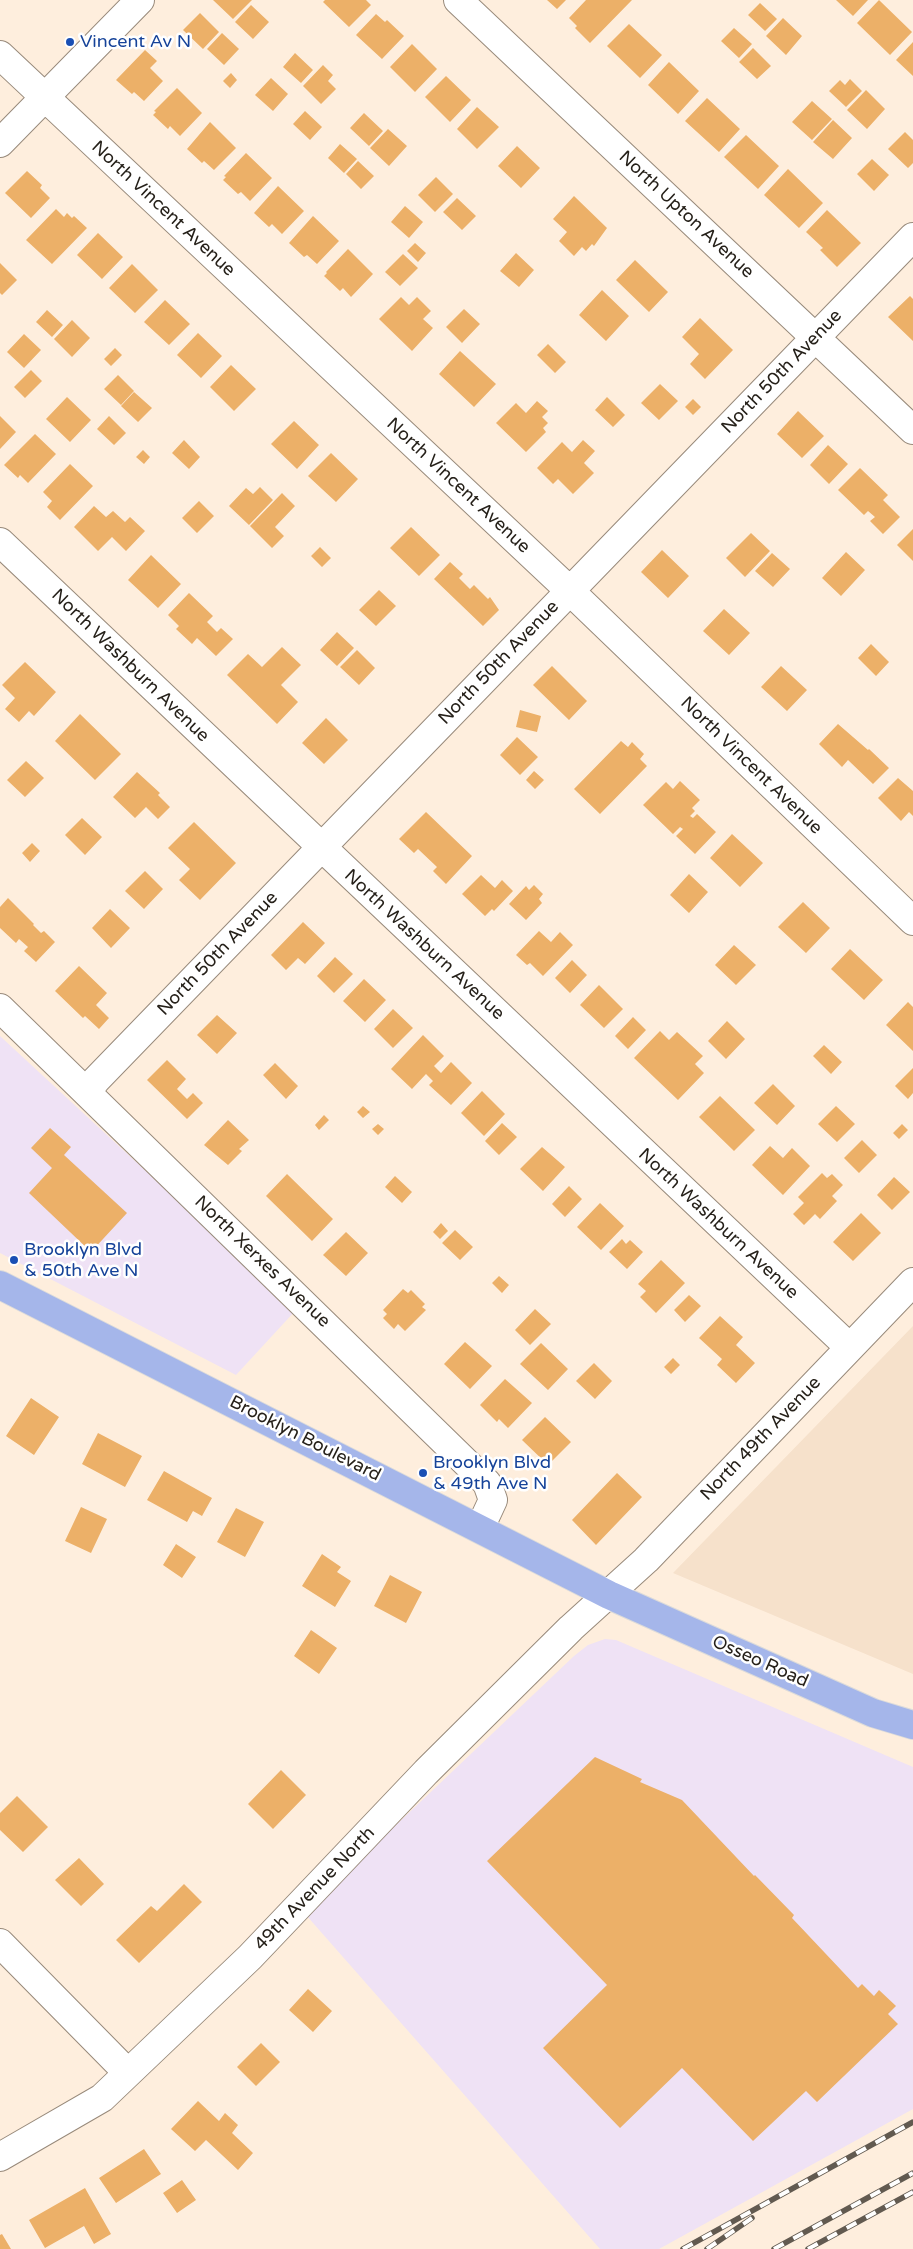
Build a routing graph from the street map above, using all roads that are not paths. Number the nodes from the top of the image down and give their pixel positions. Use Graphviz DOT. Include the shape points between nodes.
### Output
graph roads {
  1 [pos="140,0"];
  2 [pos="458,0"];
  3 [pos="0,55"];
  4 [pos="44,97"];
  5 [pos="0,143"];
  6 [pos="913,236"];
  7 [pos="816,338"];
  8 [pos="913,430"];
  9 [pos="0,542"];
  10 [pos="569,590"];
  11 [pos="321,848"];
  12 [pos="913,921"];
  13 [pos="0,1008"];
  14 [pos="88,1091"];
  15 [pos="913,1282"];
  16 [pos="0,1285"];
  17 [pos="849,1347"];
  18 [pos="480,1528"];
  19 [pos="609,1594"];
  20 [pos="913,1725"];
  21 [pos="0,1944"];
  22 [pos="127,2072"];
  23 [pos="0,2157"];
  1 -- 4 [label="street"];
  2 -- 7 [label="street, North Upton Avenue"];
  3 -- 4 [label="street, North Vincent Avenue"];
  4 -- 5 [label="street"];
  4 -- 10 [label="street, North Vincent Avenue"];
  6 -- 7 [label="street, North 50th Avenue"];
  7 -- 8 [label="street, North Upton Avenue"];
  7 -- 10 [label="street, North 50th Avenue"];
  9 -- 11 [label="street, North Washburn Avenue"];
  10 -- 11 [label="street, North 50th Avenue"];
  10 -- 12 [label="street, North Vincent Avenue"];
  11 -- 14 [label="street, North 50th Avenue"];
  11 -- 17 [label="street, North Washburn Avenue"];
  13 -- 14 [label="street, North Xerxes Avenue"];
  14 -- 18 [label="street, North Xerxes Avenue" via="488,1483 492,1500"];
  15 -- 17 [label="street, North 49th Avenue"];
  16 -- 18 [label="main road, Brooklyn Boulevard"];
  17 -- 19 [label="street, North 49th Avenue"];
  18 -- 19 [label="main road, Brooklyn Boulevard"];
  19 -- 20 [label="main road, Osseo Road" via="873,1713"];
  19 -- 22 [label="street, 49th Avenue North" via="426,1772 250,1956"];
  21 -- 22 [label="street"];
  22 -- 23 [label="street, 49th Avenue North" via="102,2098"];
}
